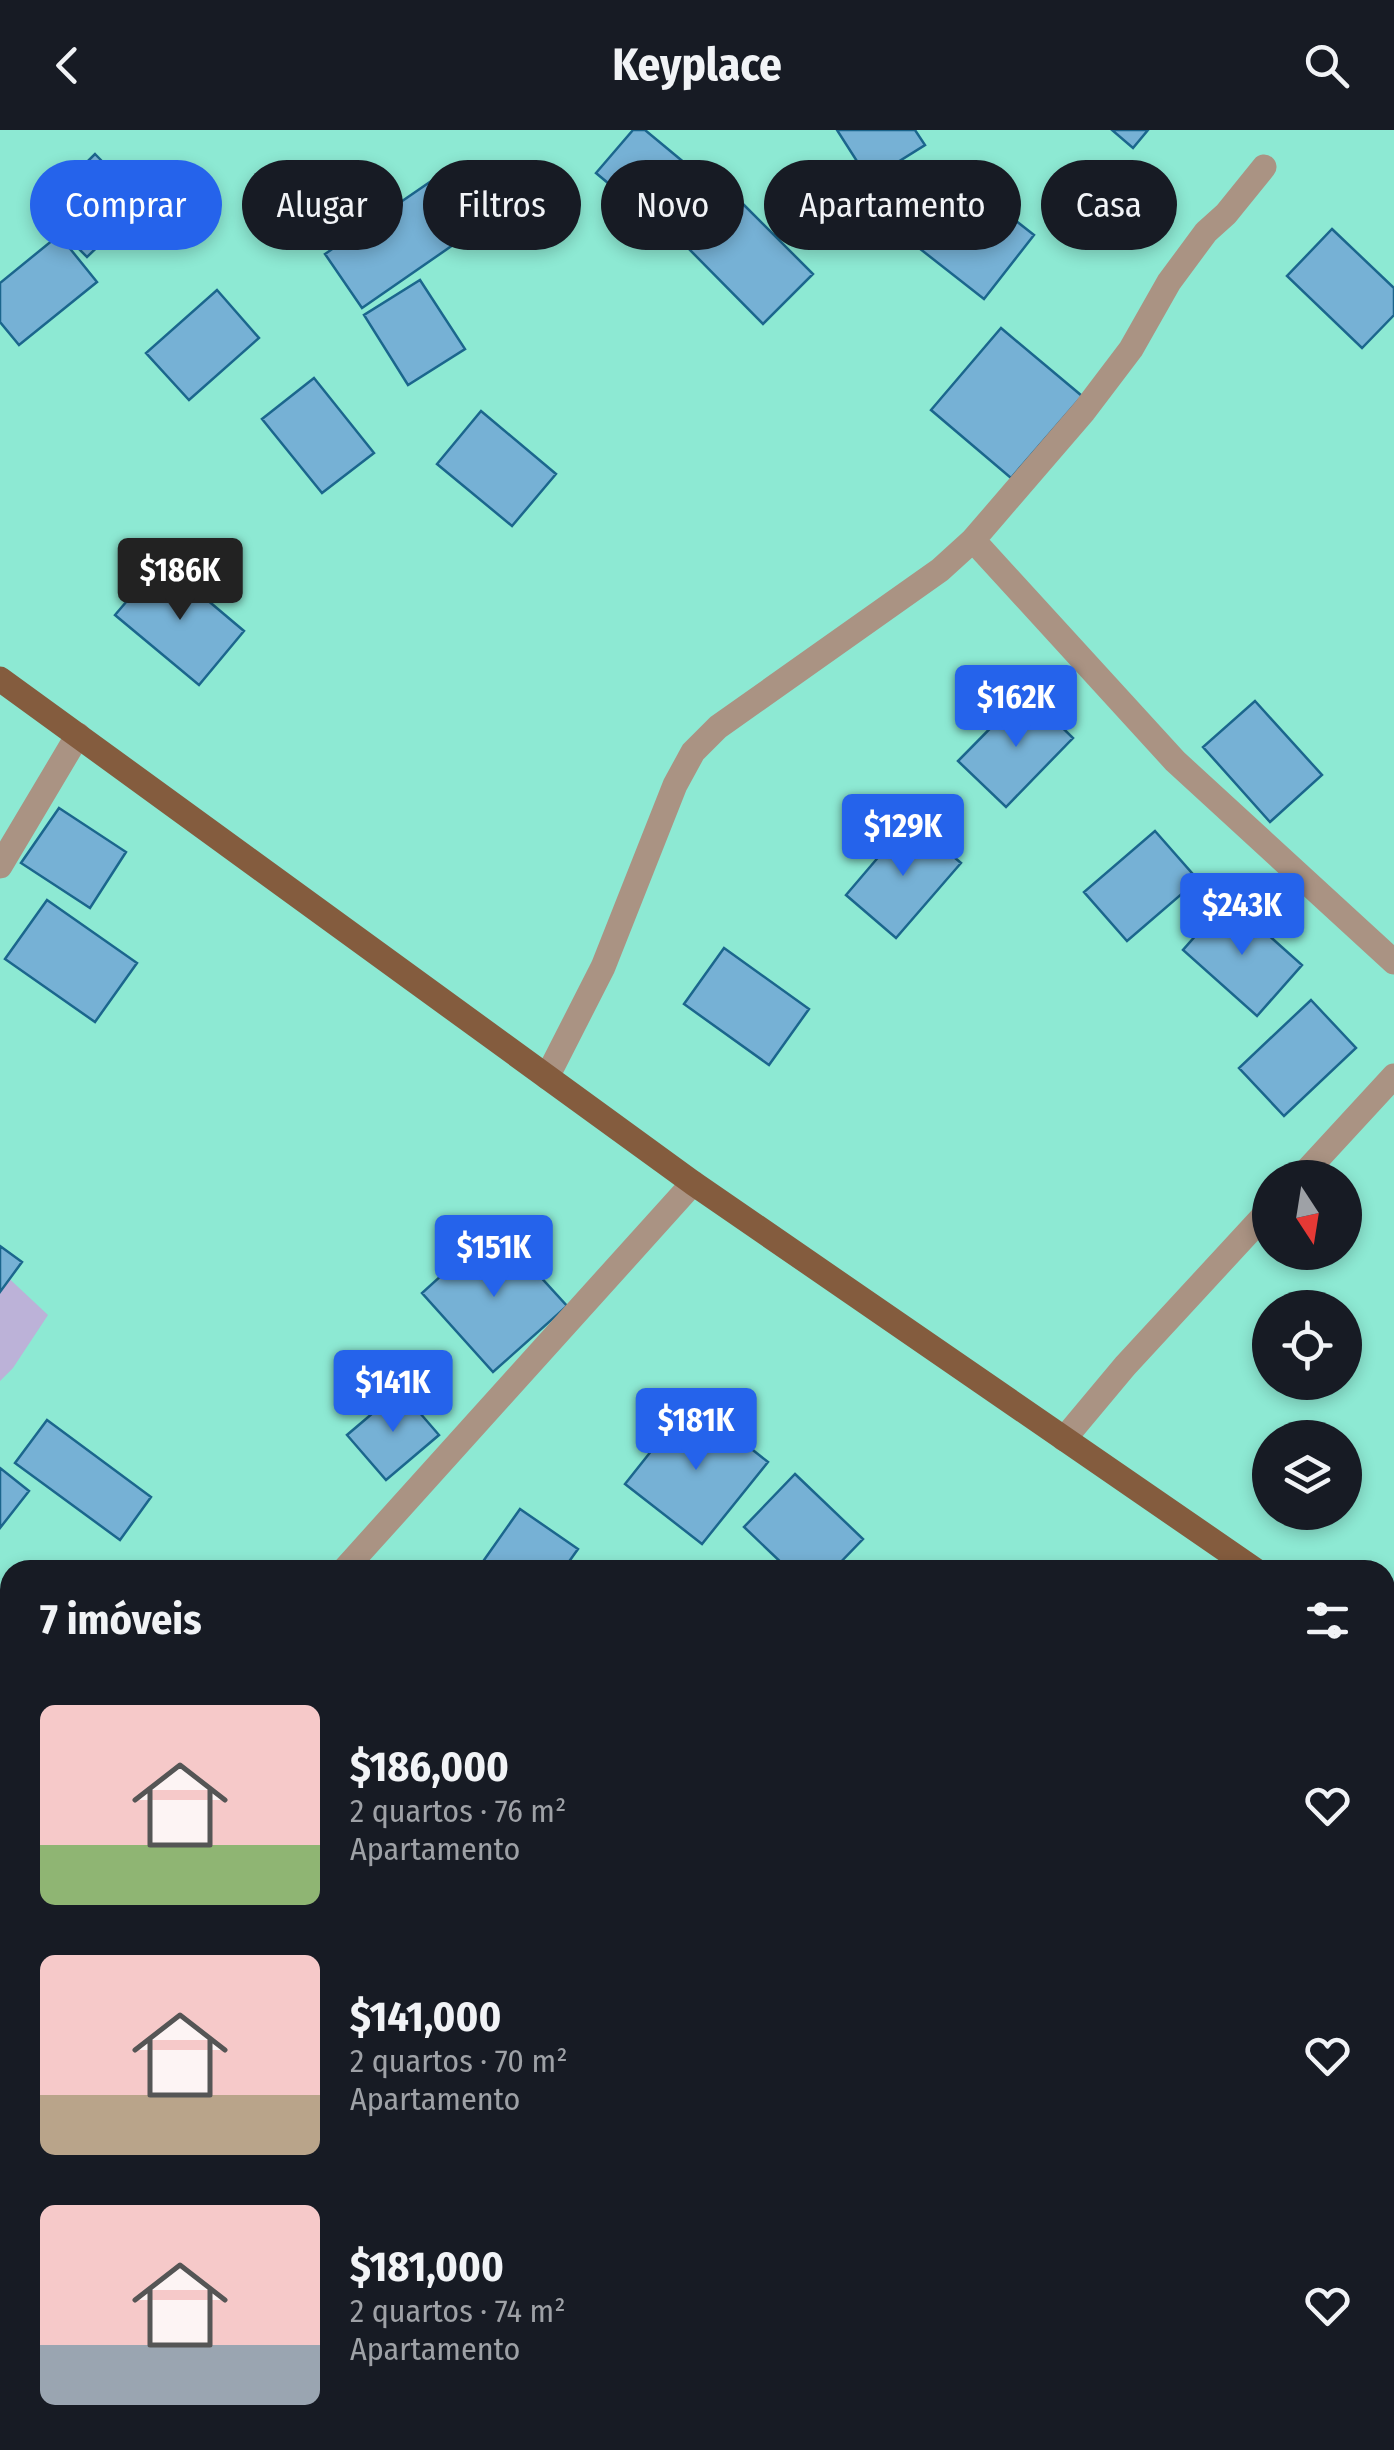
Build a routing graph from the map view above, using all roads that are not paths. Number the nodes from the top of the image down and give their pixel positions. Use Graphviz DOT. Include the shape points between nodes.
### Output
graph roads {
  1 [pos="1264,167"];
  2 [pos="974,540"];
  3 [pos="0,679"];
  4 [pos="78,735"];
  5 [pos="0,866"];
  6 [pos="1394,962"];
  7 [pos="1394,1076"];
  8 [pos="548,1077"];
  9 [pos="1317,1160"];
  10 [pos="692,1183"];
  11 [pos="1252,1229"];
  12 [pos="1064,1439"];
  13 [pos="353,1560"];
  14 [pos="1240,1560"];
  1 -- 2 [label="street" via="1168,282 1131,349 1084,411"];
  2 -- 6 [label="street" via="1175,761"];
  2 -- 8 [label="street" via="692,752 603,967"];
  3 -- 4 [label="main road"];
  4 -- 5 [label="street"];
  4 -- 8 [label="main road"];
  7 -- 9 [label="street"];
  8 -- 10 [label="main road"];
  10 -- 12 [label="main road"];
  10 -- 13 [label="street"];
  11 -- 12 [label="street"];
  12 -- 14 [label="main road"];
}
